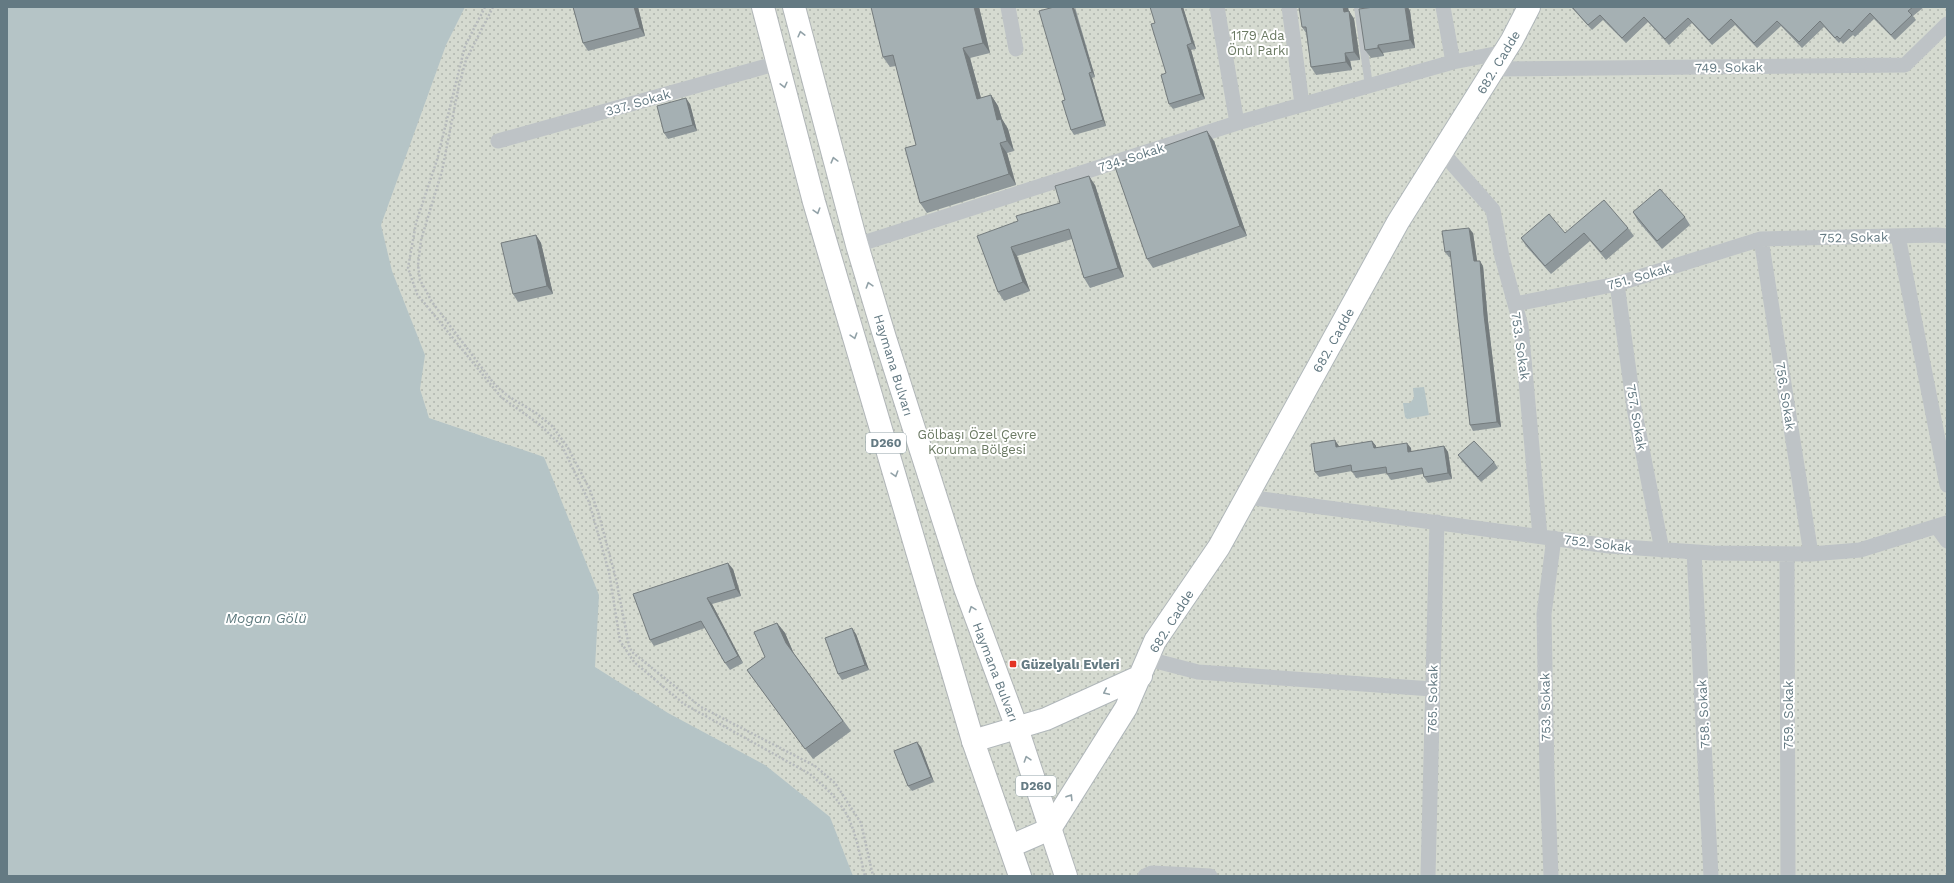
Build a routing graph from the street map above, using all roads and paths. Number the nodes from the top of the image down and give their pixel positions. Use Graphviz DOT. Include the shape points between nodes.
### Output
graph roads {
  1 [pos="485,7"];
  2 [pos="493,7"];
  3 [pos="764,7"];
  4 [pos="794,7"];
  5 [pos="1008,7"];
  6 [pos="1217,7"];
  7 [pos="1289,7"];
  8 [pos="1358,7"];
  9 [pos="1443,7"];
  10 [pos="1529,7"];
  11 [pos="1947,24"];
  12 [pos="1016,50"];
  13 [pos="1499,61"];
  14 [pos="1453,62"];
  15 [pos="778,63"];
  16 [pos="1369,86"];
  17 [pos="1302,104"];
  18 [pos="1237,123"];
  19 [pos="498,141"];
  20 [pos="1442,152"];
  21 [pos="1898,236"];
  22 [pos="1947,236"];
  23 [pos="1761,239"];
  24 [pos="857,245"];
  25 [pos="1617,284"];
  26 [pos="1515,304"];
  27 [pos="1947,485"];
  28 [pos="1247,497"];
  29 [pos="1437,522"];
  30 [pos="1942,525"];
  31 [pos="1547,537"];
  32 [pos="1947,541"];
  33 [pos="1662,550"];
  34 [pos="1694,552"];
  35 [pos="1787,554"];
  36 [pos="1811,554"];
  37 [pos="1144,668"];
  38 [pos="1432,689"];
  39 [pos="1017,728"];
  40 [pos="973,741"];
  41 [pos="1050,829"];
  42 [pos="1011,846"];
  43 [pos="865,876"];
  44 [pos="873,876"];
  45 [pos="1020,876"];
  46 [pos="1066,876"];
  47 [pos="1145,876"];
  48 [pos="1210,876"];
  49 [pos="1428,876"];
  50 [pos="1551,876"];
  51 [pos="1711,876"];
  52 [pos="1788,876"];
  1 -- 43 [label="path" via="465,46 437,160 416,223 408,268 417,294 500,397 539,424 562,446 589,502 609,572 620,641 634,662 684,704 810,774 823,786 840,804 852,827"];
  2 -- 44 [label="path" via="466,60 459,84 442,171 421,240 418,264 420,280 432,302 495,385 552,426 567,446 590,490 599,515 632,652 701,707 815,766 835,783 861,823"];
  3 -- 15 [label="main road, D260"];
  24 -- 4 [label="main road, Haymana Bulvarı / D260, one-way"];
  5 -- 12 [label="street"];
  6 -- 18 [label="street"];
  7 -- 17 [label="street"];
  8 -- 16 [label="lane"];
  9 -- 14 [label="street"];
  10 -- 13 [label="main road, 682. Cadde"];
  11 -- 13 [label="street, 749. Sokak" via="1905,65"];
  13 -- 14 [label="street, 749. Sokak"];
  13 -- 20 [label="main road, 682. Cadde"];
  14 -- 16 [label="street, 734. Sokak"];
  15 -- 19 [label="street, 337. Sokak"];
  15 -- 40 [label="main road, D260, one-way" via="814,202"];
  16 -- 17 [label="street, 734. Sokak"];
  17 -- 18 [label="street, 734. Sokak"];
  18 -- 24 [label="street, 734. Sokak"];
  20 -- 26 [label="street, 753. Sokak" via="1493,210"];
  20 -- 28 [label="main road, 682. Cadde" via="1398,222"];
  21 -- 22 [label="street, 752. Sokak"];
  21 -- 23 [label="street, 752. Sokak"];
  21 -- 27 [label="street"];
  23 -- 25 [label="street, 751. Sokak"];
  23 -- 36 [label="street, 756. Sokak"];
  39 -- 24 [label="main road, Haymana Bulvarı / D260, one-way" via="965,588"];
  25 -- 26 [label="street, 751. Sokak"];
  25 -- 33 [label="street, 757. Sokak" via="1634,408"];
  26 -- 31 [label="street, 753. Sokak" via="1521,326"];
  28 -- 29 [label="street, 752. Sokak"];
  28 -- 37 [label="main road, 682. Cadde" via="1219,547 1155,641"];
  29 -- 31 [label="street, 752. Sokak"];
  29 -- 38 [label="street, 765. Sokak"];
  30 -- 32 [label="street"];
  30 -- 36 [label="street, 752. Sokak" via="1860,550"];
  31 -- 33 [label="street, 752. Sokak"];
  31 -- 50 [label="street, 753. Sokak" via="1544,614"];
  33 -- 34 [label="street, 752. Sokak"];
  34 -- 35 [label="street, 752. Sokak"];
  34 -- 51 [label="street, 758. Sokak"];
  35 -- 36 [label="street, 752. Sokak"];
  35 -- 52 [label="street, 759. Sokak"];
  37 -- 38 [label="street"];
  37 -- 39 [label="main road, one-way" via="1080,705"];
  41 -- 37 [label="main road, 682. Cadde, one-way" via="1126,708"];
  38 -- 49 [label="street, 765. Sokak"];
  39 -- 40 [label="main road"];
  41 -- 39 [label="main road, Haymana Bulvarı / D260, one-way"];
  40 -- 42 [label="main road, D260"];
  41 -- 42 [label="main road"];
  41 -- 46 [label="main road, Haymana Bulvarı / D260"];
  42 -- 45 [label="main road, D260"];
  47 -- 48 [label="street" via="1152,873"];
}
